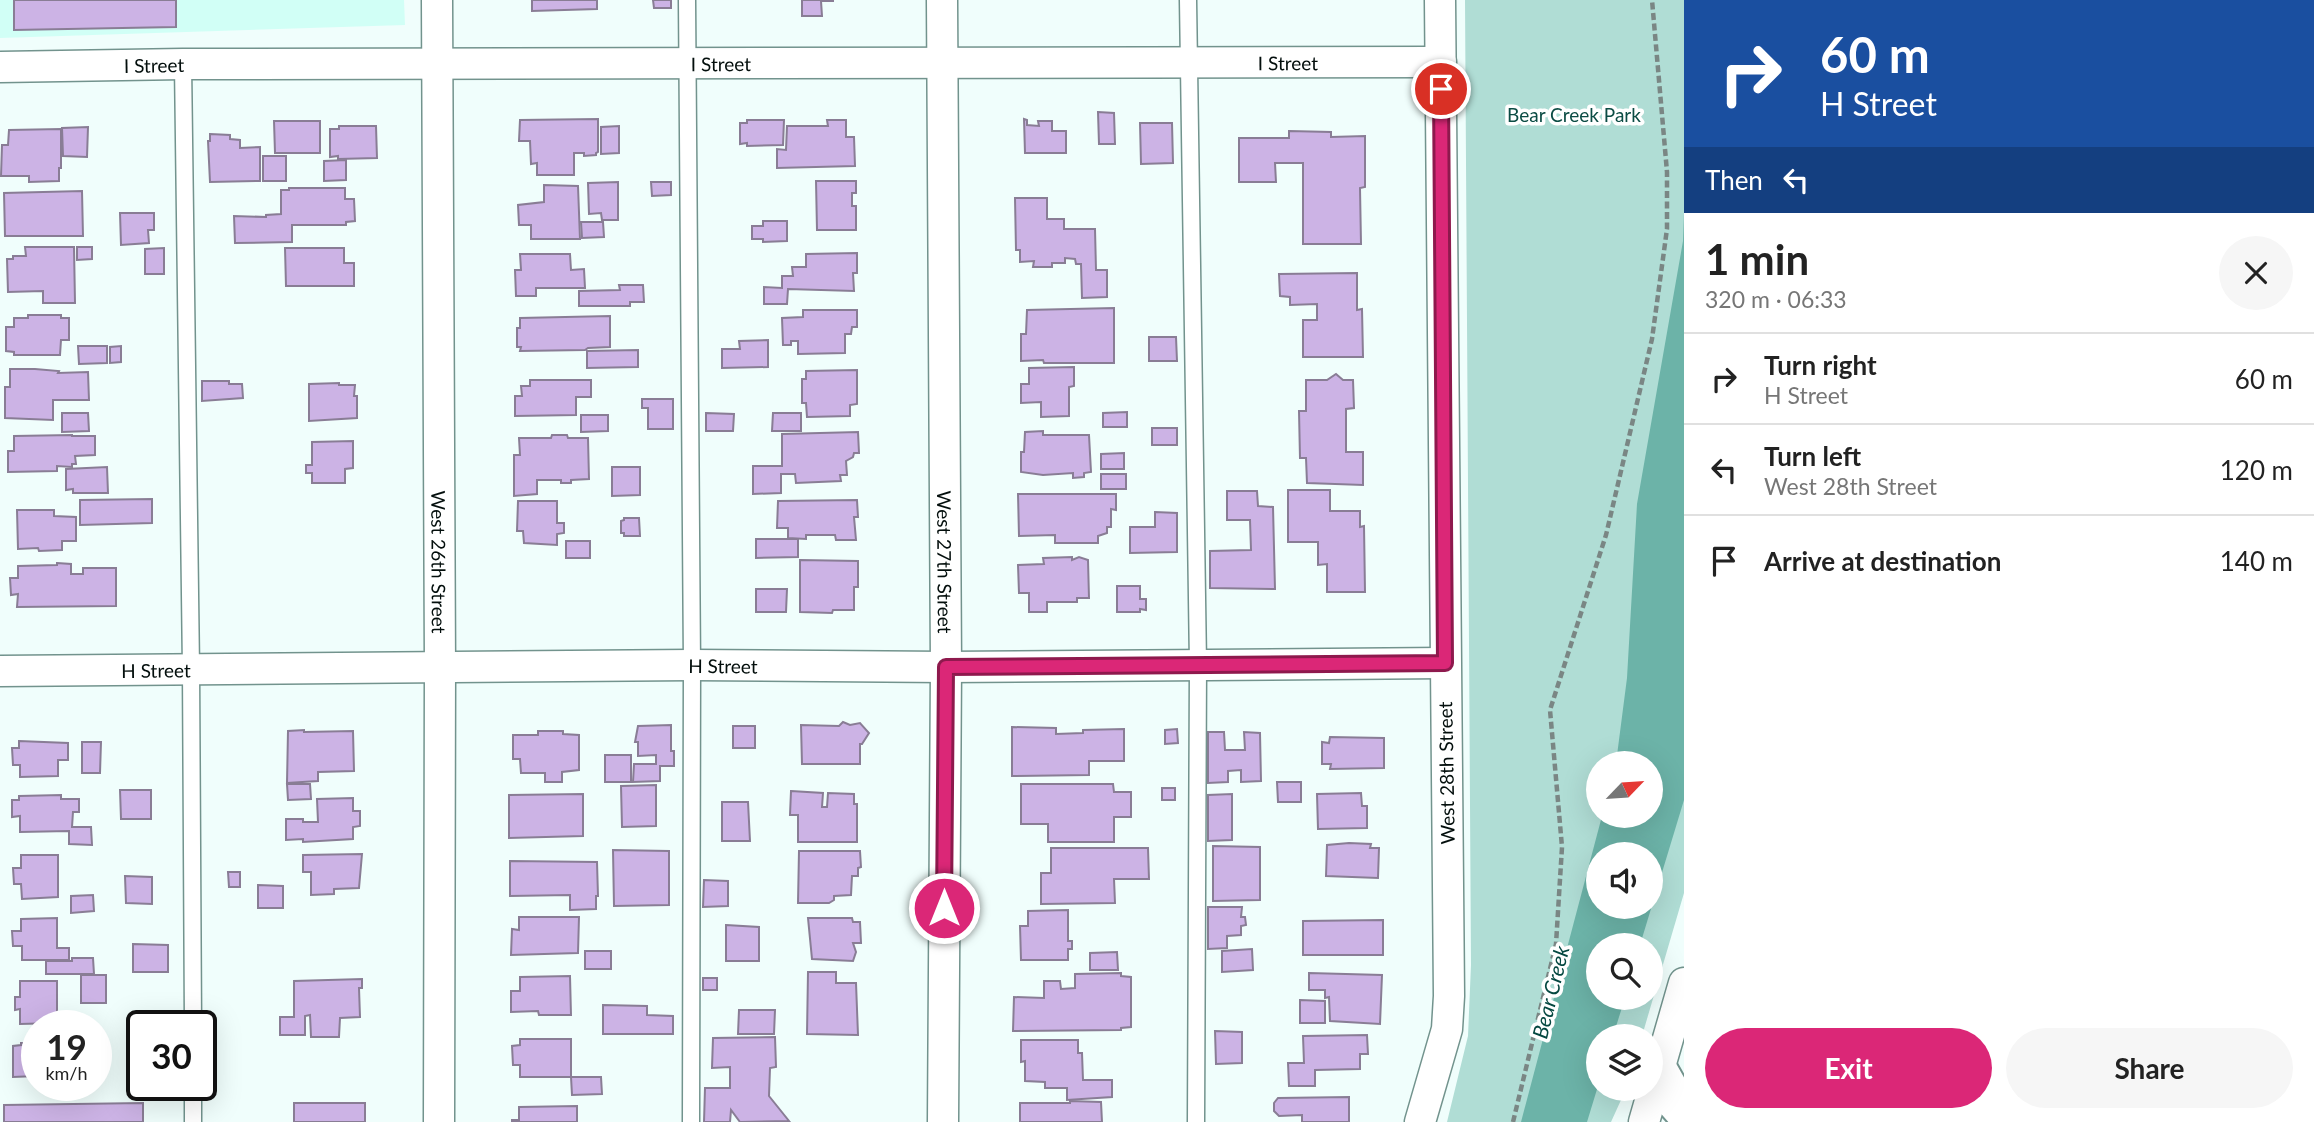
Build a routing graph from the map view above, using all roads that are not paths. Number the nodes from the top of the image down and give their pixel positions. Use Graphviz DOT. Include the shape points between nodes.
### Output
graph roads {
  1 [pos="437,0"];
  2 [pos="687,0"];
  3 [pos="942,0"];
  4 [pos="1188,0"];
  5 [pos="1440,0"];
  6 [pos="943,61"];
  7 [pos="1441,62"];
  8 [pos="688,63"];
  9 [pos="1188,63"];
  10 [pos="183,64"];
  11 [pos="437,64"];
  12 [pos="0,67"];
  13 [pos="1445,663"];
  14 [pos="1198,664"];
  15 [pos="691,665"];
  16 [pos="946,667"];
  17 [pos="440,668"];
  18 [pos="191,669"];
  19 [pos="0,671"];
  20 [pos="1684,983"];
  21 [pos="193,1010"];
  22 [pos="1663,1053"];
  23 [pos="1663,1079"];
  24 [pos="193,1101"];
  25 [pos="1650,1101"];
  26 [pos="1684,1111"];
  27 [pos="193,1122"];
  28 [pos="439,1122"];
  29 [pos="691,1122"];
  30 [pos="943,1122"];
  31 [pos="1196,1122"];
  32 [pos="1420,1122"];
  33 [pos="1644,1122"];
  1 -- 11 [label="street, West 26th Street"];
  2 -- 8 [label="lane"];
  3 -- 6 [label="street, West 27th Street"];
  4 -- 9 [label="lane"];
  5 -- 7 [label="street, West 28th Street"];
  6 -- 8 [label="street, I Street"];
  6 -- 9 [label="street, I Street"];
  6 -- 16 [label="street, West 27th Street"];
  7 -- 9 [label="street, I Street"];
  7 -- 13 [label="street, West 28th Street"];
  8 -- 11 [label="street, I Street"];
  8 -- 15 [label="lane"];
  9 -- 14 [label="lane"];
  10 -- 11 [label="street, I Street"];
  10 -- 12 [label="street, I Street"];
  10 -- 18 [label="lane"];
  11 -- 17 [label="street, West 26th Street"];
  13 -- 14 [label="street, H Street"];
  13 -- 32 [label="street, West 28th Street" via="1449,996 1447,1029"];
  14 -- 16 [label="street, H Street"];
  14 -- 31 [label="lane"];
  15 -- 16 [label="street, H Street"];
  15 -- 17 [label="street, H Street"];
  15 -- 29 [label="lane"];
  16 -- 30 [label="street, West 27th Street"];
  17 -- 18 [label="street, H Street"];
  17 -- 28 [label="street, West 26th Street"];
  18 -- 19 [label="street, H Street"];
  18 -- 21 [label="lane"];
  20 -- 22 [label="street"];
  23 -- 26 [label="main road"];
  24 -- 27 [label="lane"];
  25 -- 33 [label="street"];
}
